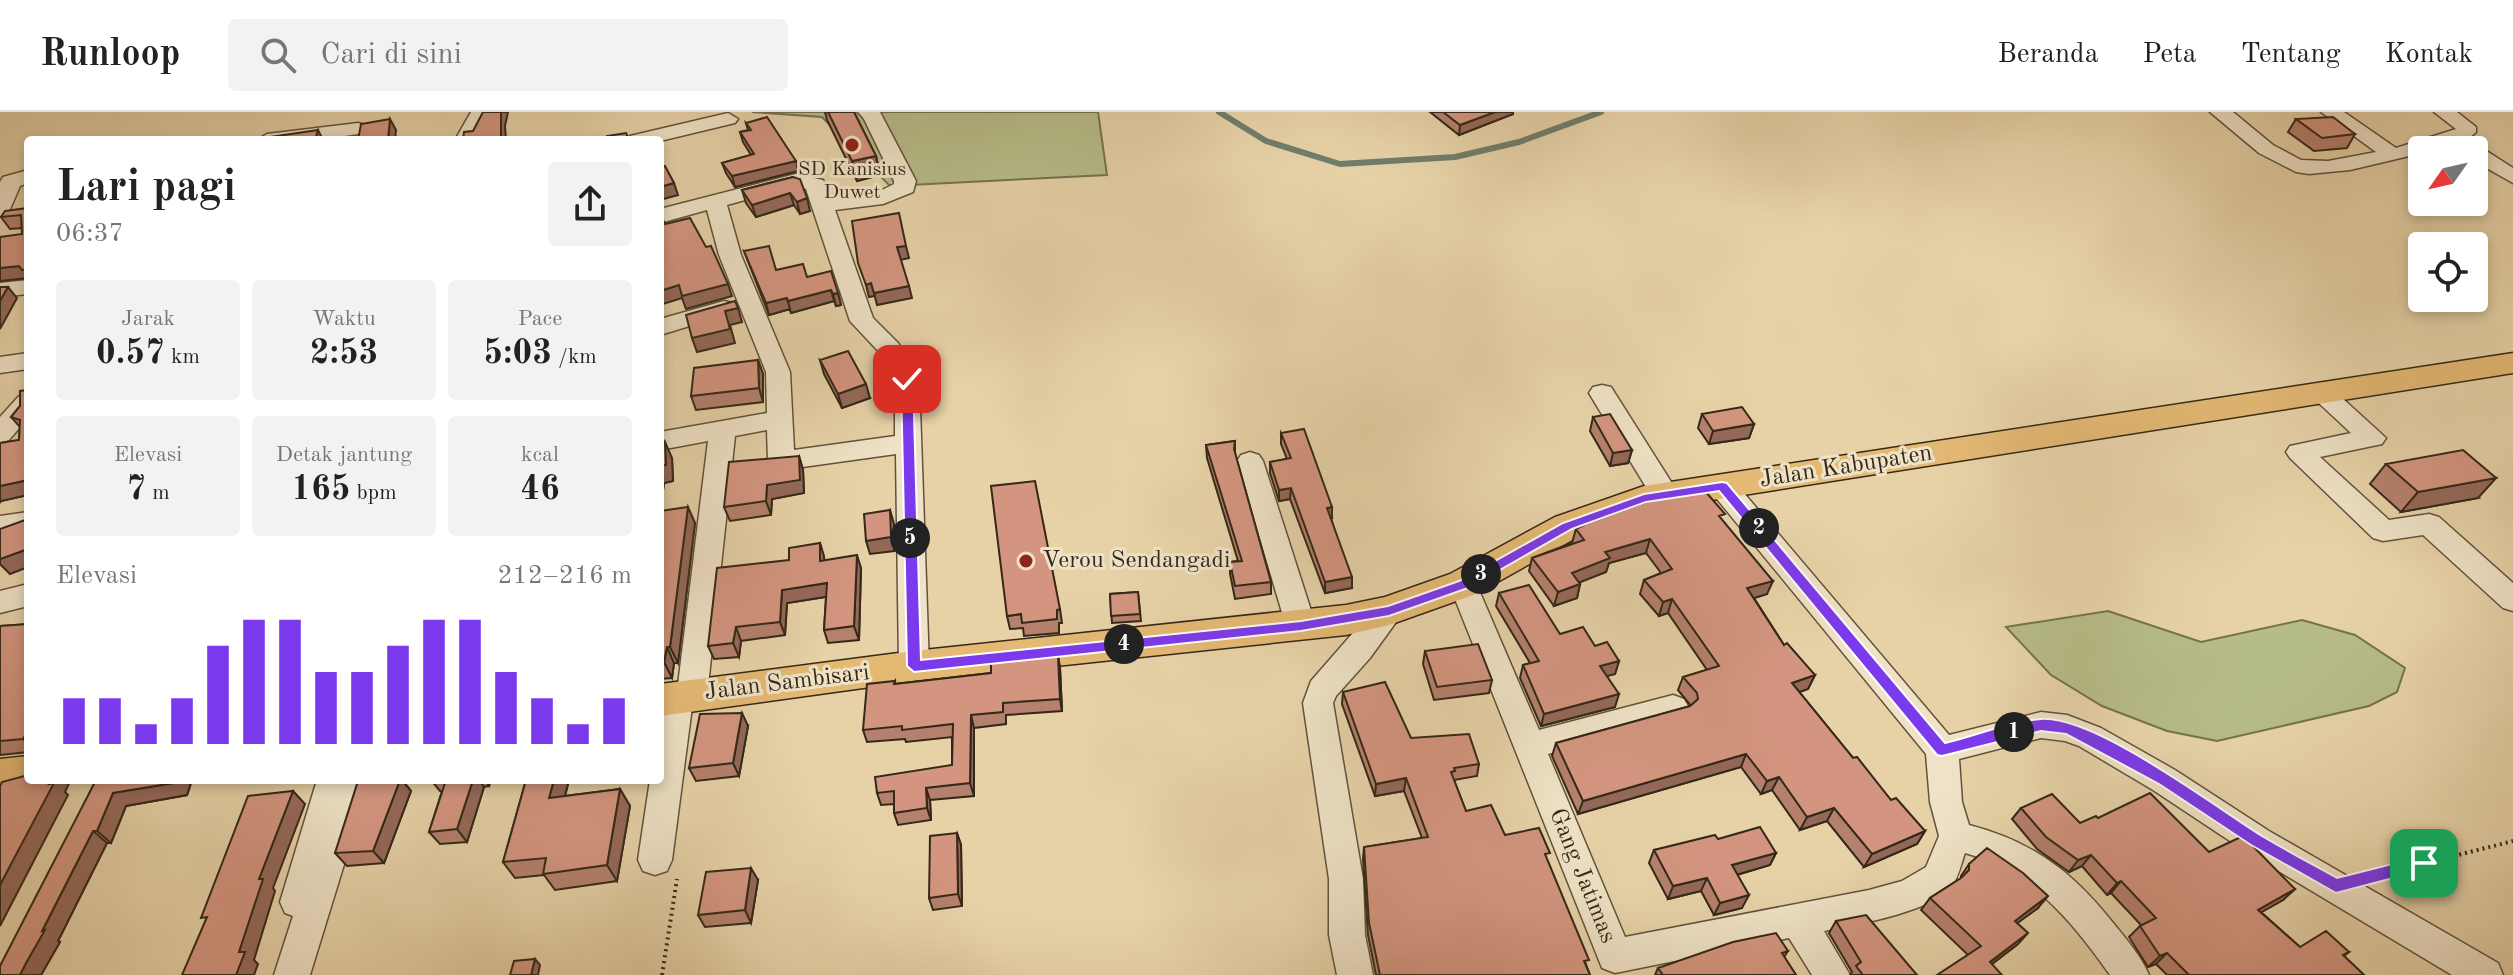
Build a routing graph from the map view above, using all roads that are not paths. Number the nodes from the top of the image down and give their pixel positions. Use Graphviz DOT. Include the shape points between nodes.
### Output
graph roads {
  1 [pos="481,112"];
  2 [pos="868,112"];
  3 [pos="2220,112"];
  4 [pos="2331,112"];
  5 [pos="2444,112"];
  6 [pos="728,119"];
  7 [pos="359,127"];
  8 [pos="295,136"];
  9 [pos="467,136"];
  10 [pos="654,136"];
  11 [pos="2466,136"];
  12 [pos="2408,152"];
  13 [pos="2392,154"];
  14 [pos="2488,161"];
  15 [pos="24,177"];
  16 [pos="2513,177"];
  17 [pos="716,203"];
  18 [pos="823,205"];
  19 [pos="0,209"];
  20 [pos="664,215"];
  21 [pos="24,287"];
  22 [pos="0,290"];
  23 [pos="747,302"];
  24 [pos="664,326"];
  25 [pos="24,362"];
  26 [pos="2513,363"];
  27 [pos="0,365"];
  28 [pos="1602,393"];
  29 [pos="2321,393"];
  30 [pos="24,407"];
  31 [pos="779,419"];
  32 [pos="723,428"];
  33 [pos="0,434"];
  34 [pos="664,440"];
  35 [pos="24,442"];
  36 [pos="906,444"];
  37 [pos="0,445"];
  38 [pos="1250,461"];
  39 [pos="1722,486"];
  40 [pos="1665,495"];
  41 [pos="24,523"];
  42 [pos="0,526"];
  43 [pos="1463,584"];
  44 [pos="24,596"];
  45 [pos="2513,600"];
  46 [pos="0,602"];
  47 [pos="1389,611"];
  48 [pos="1301,626"];
  49 [pos="914,666"];
  50 [pos="677,697"];
  51 [pos="1673,708"];
  52 [pos="1529,746"];
  53 [pos="1942,750"];
  54 [pos="24,774"];
  55 [pos="0,777"];
  56 [pos="332,784"];
  57 [pos="353,784"];
  58 [pos="1956,836"];
  59 [pos="655,860"];
  60 [pos="1798,920"];
  61 [pos="1619,966"];
  62 [pos="275,975"];
  63 [pos="292,975"];
  64 [pos="1355,975"];
  65 [pos="1832,975"];
  66 [pos="2131,975"];
  67 [pos="2485,975"];
  1 -- 9 [label="street"];
  2 -- 18 [label="street" via="905,187 883,198"];
  3 -- 13 [label="street" via="2303,168"];
  4 -- 13 [label="street"];
  5 -- 11 [label="street" via="2466,127"];
  6 -- 10 [label="street"];
  7 -- 8 [label="street"];
  12 -- 13 [label="street"];
  14 -- 16 [label="street"];
  15 -- 19 [label="street" via="11,182"];
  17 -- 18 [label="street" via="796,180 815,185"];
  17 -- 20 [label="street"];
  17 -- 23 [label="street"];
  18 -- 36 [label="street" via="862,321 889,348 907,379"];
  21 -- 22 [label="street"];
  23 -- 24 [label="street"];
  23 -- 31 [label="street" via="776,363"];
  25 -- 27 [label="street"];
  26 -- 29 [label="main road, Jalan Kabupaten"];
  28 -- 40 [label="street"];
  29 -- 39 [label="main road, Jalan Kabupaten"];
  29 -- 45 [label="street" via="2373,438 2299,452 2383,531 2429,524"];
  30 -- 33 [label="street"];
  31 -- 32 [label="street"];
  31 -- 36 [label="street" via="779,457 785,462"];
  32 -- 34 [label="street"];
  32 -- 50 [label="street"];
  35 -- 37 [label="street"];
  36 -- 49 [label="street"];
  38 -- 48 [label="street"];
  39 -- 40 [label="main road, Jalan Kabupaten"];
  39 -- 53 [label="street"];
  40 -- 43 [label="main road, Jalan Kabupaten" via="1568,526"];
  41 -- 42 [label="street"];
  43 -- 47 [label="main road, Jalan Kabupaten"];
  43 -- 52 [label="street, Gang Jatimas"];
  44 -- 46 [label="street"];
  47 -- 48 [label="main road, Jalan Kabupaten"];
  47 -- 64 [label="street" via="1322,690 1318,703 1346,879 1346,923"];
  48 -- 49 [label="main road, Jalan Kabupaten"];
  49 -- 50 [label="main road, Jalan Sambisari"];
  50 -- 59 [label="street"];
  51 -- 52 [label="street"];
  52 -- 61 [label="street, Gang Jatimas"];
  53 -- 58 [label="street" via="1946,802"];
  53 -- 67 [label="street" via="2041,725 2090,737"];
  54 -- 55 [label="main road"];
  56 -- 62 [label="street"];
  57 -- 63 [label="street"];
  58 -- 60 [label="street, Gang Jatimas" via="1938,878 1910,894"];
  58 -- 66 [label="street" via="2007,851 2040,871 2107,941"];
  60 -- 61 [label="street, Gang Jatimas"];
  60 -- 65 [label="street"];
}
